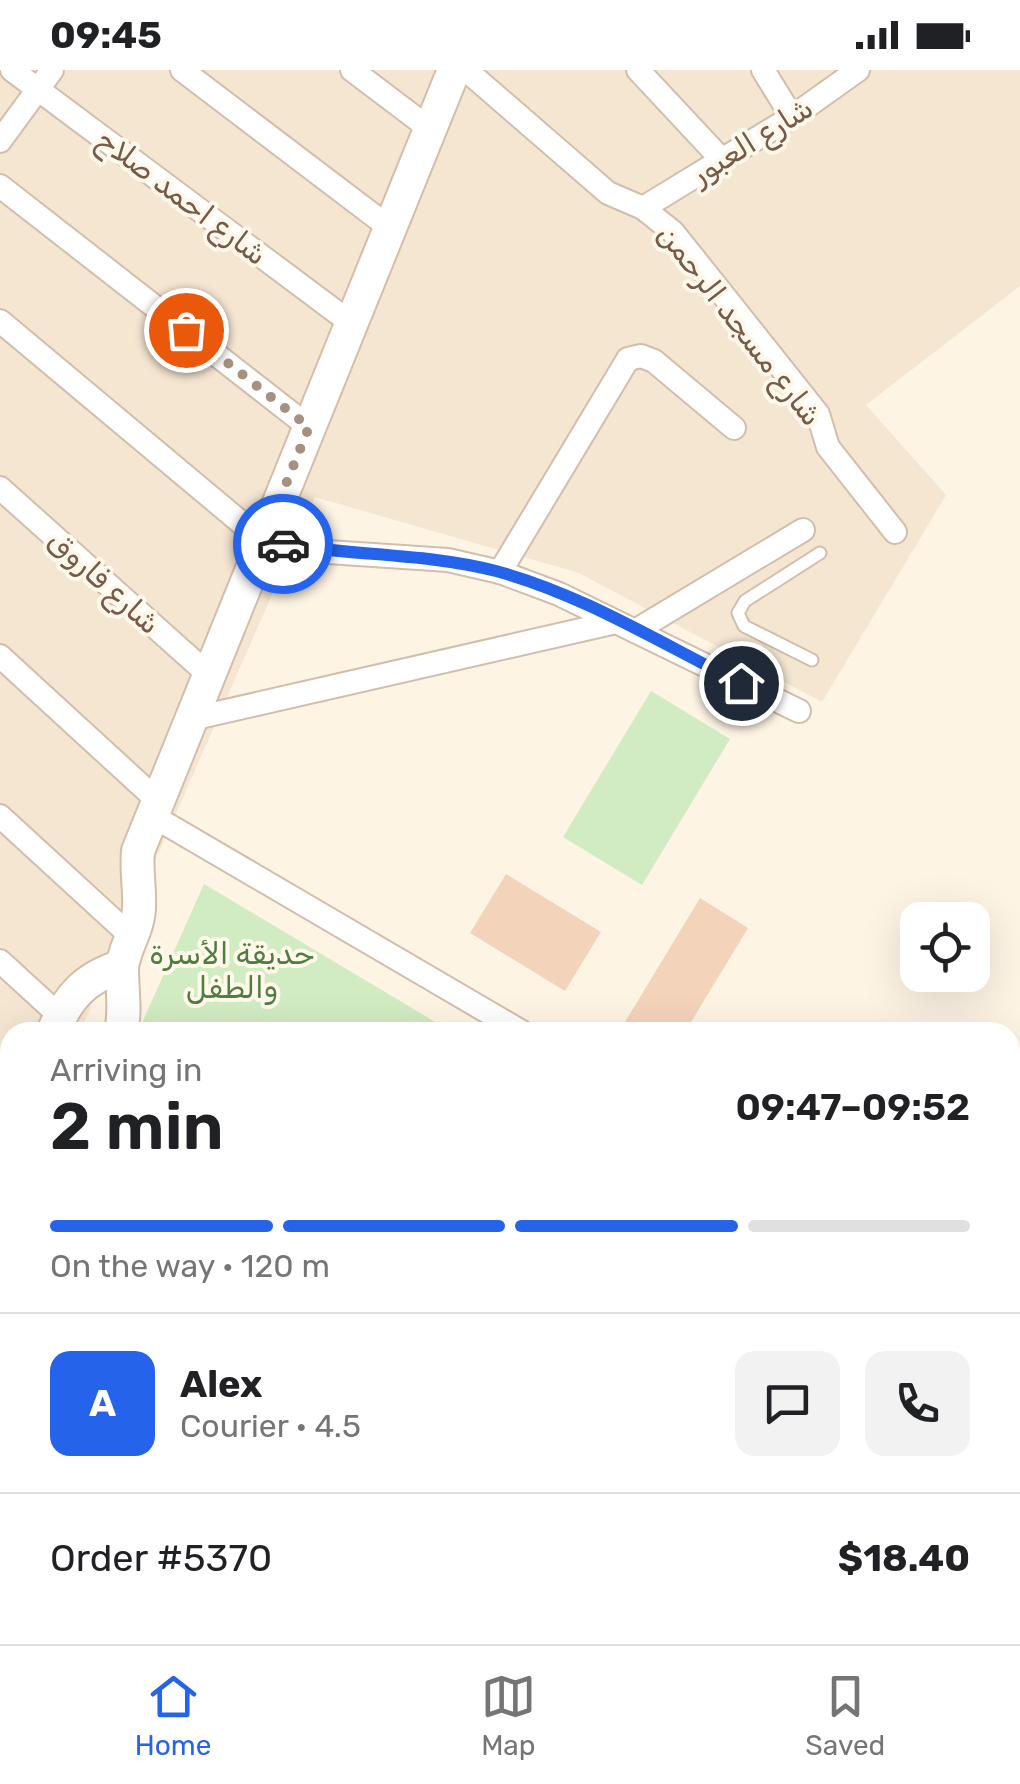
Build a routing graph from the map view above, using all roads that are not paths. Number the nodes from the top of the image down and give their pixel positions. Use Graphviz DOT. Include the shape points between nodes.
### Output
graph roads {
  1 [pos="12,70"];
  2 [pos="182,70"];
  3 [pos="352,70"];
  4 [pos="454,70"];
  5 [pos="466,70"];
  6 [pos="638,70"];
  7 [pos="763,70"];
  8 [pos="858,70"];
  9 [pos="45,80"];
  10 [pos="792,117"];
  11 [pos="430,129"];
  12 [pos="0,141"];
  13 [pos="723,161"];
  14 [pos="0,186"];
  15 [pos="643,208"];
  16 [pos="390,228"];
  17 [pos="0,321"];
  18 [pos="351,323"];
  19 [pos="309,427"];
  20 [pos="734,428"];
  21 [pos="0,488"];
  22 [pos="803,530"];
  23 [pos="895,532"];
  24 [pos="263,541"];
  25 [pos="781,543"];
  26 [pos="820,554"];
  27 [pos="796,569"];
  28 [pos="500,572"];
  29 [pos="625,626"];
  30 [pos="0,656"];
  31 [pos="812,660"];
  32 [pos="209,675"];
  33 [pos="799,711"];
  34 [pos="191,718"];
  35 [pos="154,808"];
  36 [pos="0,816"];
  37 [pos="128,953"];
  38 [pos="0,960"];
  39 [pos="54,1022"];
  40 [pos="57,1022"];
  41 [pos="122,1022"];
  42 [pos="506,1022"];
  1 -- 9 [label="street, شارع احمد صلاح"];
  2 -- 16 [label="street"];
  3 -- 11 [label="street"];
  4 -- 11 [label="street"];
  5 -- 15 [label="street, شارع مسجد الرحمن" via="608,193"];
  6 -- 13 [label="street"];
  7 -- 10 [label="street"];
  8 -- 10 [label="street, شارع العبور"];
  9 -- 12 [label="street"];
  9 -- 18 [label="street, شارع احمد صلاح"];
  10 -- 13 [label="street, شارع العبور"];
  11 -- 16 [label="street"];
  13 -- 15 [label="street, شارع العبور"];
  14 -- 19 [label="street"];
  15 -- 23 [label="street, شارع مسجد الرحمن" via="674,232 818,414 828,447"];
  16 -- 18 [label="street"];
  17 -- 24 [label="street"];
  18 -- 19 [label="street"];
  19 -- 24 [label="street"];
  20 -- 28 [label="street" via="648,357 628,359"];
  21 -- 32 [label="street, شارع فاروق"];
  22 -- 25 [label="street"];
  24 -- 28 [label="street" via="448,560"];
  24 -- 32 [label="street"];
  25 -- 27 [label="lane"];
  25 -- 29 [label="street"];
  26 -- 27 [label="lane"];
  27 -- 31 [label="lane" via="745,601 738,614 744,626"];
  28 -- 29 [label="street"];
  29 -- 33 [label="street"];
  29 -- 34 [label="street"];
  30 -- 35 [label="street"];
  32 -- 34 [label="street"];
  34 -- 35 [label="street"];
  35 -- 37 [label="street" via="138,852 139,907"];
  35 -- 42 [label="street"];
  36 -- 37 [label="street"];
  37 -- 40 [label="street" via="81,986"];
  37 -- 41 [label="street"];
  38 -- 39 [label="street"];
}
